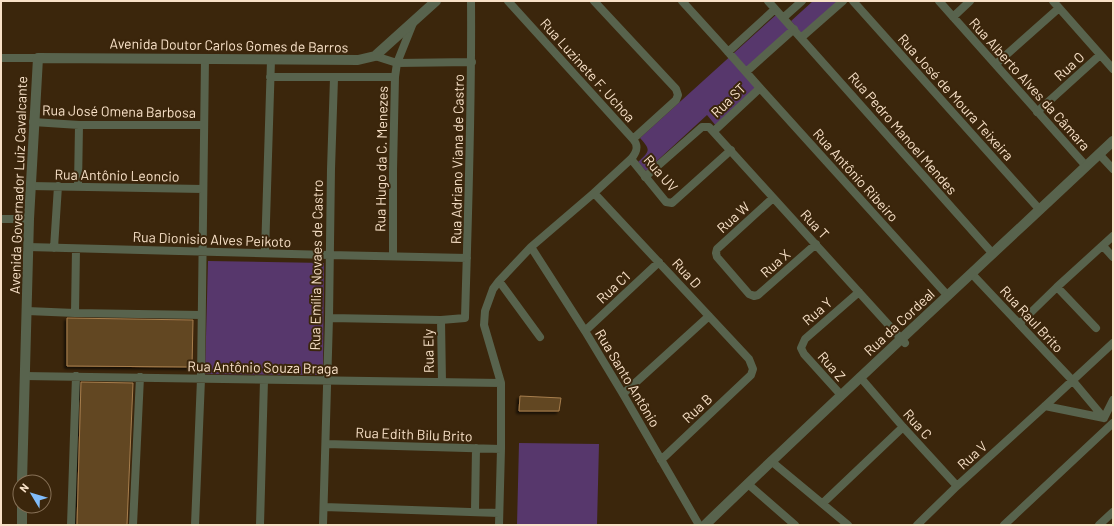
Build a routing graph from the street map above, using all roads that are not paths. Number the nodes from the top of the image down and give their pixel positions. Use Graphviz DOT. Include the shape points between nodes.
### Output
graph roads {
  1 [pos="436,1"];
  2 [pos="471,1"];
  3 [pos="508,1"];
  4 [pos="594,1"];
  5 [pos="682,1"];
  6 [pos="768,1"];
  7 [pos="802,1"];
  8 [pos="843,1"];
  9 [pos="853,1"];
  10 [pos="939,1"];
  11 [pos="970,1"];
  12 [pos="1053,1"];
  13 [pos="1059,8"];
  14 [pos="775,9"];
  15 [pos="953,17"];
  16 [pos="784,18"];
  17 [pos="413,22"];
  18 [pos="794,29"];
  19 [pos="802,37"];
  20 [pos="728,52"];
  21 [pos="1100,55"];
  22 [pos="375,56"];
  23 [pos="1,58"];
  24 [pos="38,58"];
  25 [pos="205,58"];
  26 [pos="270,60"];
  27 [pos="472,62"];
  28 [pos="397,63"];
  29 [pos="996,64"];
  30 [pos="1113,69"];
  31 [pos="746,72"];
  32 [pos="270,77"];
  33 [pos="334,78"];
  34 [pos="395,78"];
  35 [pos="760,88"];
  36 [pos="1037,112"];
  37 [pos="33,122"];
  38 [pos="79,125"];
  39 [pos="204,125"];
  40 [pos="712,129"];
  41 [pos="633,139"];
  42 [pos="1113,141"];
  43 [pos="731,150"];
  44 [pos="1099,154"];
  45 [pos="631,159"];
  46 [pos="1086,166"];
  47 [pos="1113,169"];
  48 [pos="646,177"];
  49 [pos="30,186"];
  50 [pos="58,186"];
  51 [pos="78,186"];
  52 [pos="203,189"];
  53 [pos="594,193"];
  54 [pos="773,198"];
  55 [pos="1040,210"];
  56 [pos="1,219"];
  57 [pos="29,219"];
  58 [pos="1113,236"];
  59 [pos="816,244"];
  60 [pos="1103,246"];
  61 [pos="28,247"];
  62 [pos="531,247"];
  63 [pos="54,248"];
  64 [pos="76,249"];
  65 [pos="202,252"];
  66 [pos="265,253"];
  67 [pos="993,254"];
  68 [pos="329,255"];
  69 [pos="393,256"];
  70 [pos="1113,257"];
  71 [pos="467,258"];
  72 [pos="659,262"];
  73 [pos="972,274"];
  74 [pos="499,281"];
  75 [pos="1057,287"];
  76 [pos="859,292"];
  77 [pos="749,294"];
  78 [pos="948,296"];
  79 [pos="27,311"];
  80 [pos="75,314"];
  81 [pos="201,315"];
  82 [pos="709,316"];
  83 [pos="329,318"];
  84 [pos="441,320"];
  85 [pos="1019,324"];
  86 [pos="1096,328"];
  87 [pos="585,331"];
  88 [pos="540,337"];
  89 [pos="903,341"];
  90 [pos="1113,343"];
  91 [pos="804,354"];
  92 [pos="751,375"];
  93 [pos="24,376"];
  94 [pos="76,376"];
  95 [pos="860,377"];
  96 [pos="140,378"];
  97 [pos="200,379"];
  98 [pos="264,380"];
  99 [pos="327,381"];
  100 [pos="1073,381"];
  101 [pos="442,382"];
  102 [pos="501,383"];
  103 [pos="623,394"];
  104 [pos="840,396"];
  105 [pos="1113,400"];
  106 [pos="1045,406"];
  107 [pos="1104,418"];
  108 [pos="1113,420"];
  109 [pos="1113,424"];
  110 [pos="902,427"];
  111 [pos="326,444"];
  112 [pos="476,448"];
  113 [pos="501,449"];
  114 [pos="661,460"];
  115 [pos="771,461"];
  116 [pos="22,474"];
  117 [pos="748,484"];
  118 [pos="957,486"];
  119 [pos="823,503"];
  120 [pos="324,507"];
  121 [pos="475,512"];
  122 [pos="499,512"];
  123 [pos="1113,512"];
  124 [pos="22,514"];
  125 [pos="22,525"];
  126 [pos="71,525"];
  127 [pos="133,525"];
  128 [pos="195,525"];
  129 [pos="260,525"];
  130 [pos="323,525"];
  131 [pos="499,525"];
  132 [pos="699,525"];
  133 [pos="705,525"];
  134 [pos="794,525"];
  135 [pos="848,525"];
  136 [pos="917,525"];
  137 [pos="1004,525"];
  138 [pos="1099,525"];
  1 -- 17 [label="street"];
  2 -- 27 [label="street, Rua Adriano Viana de Castro"];
  3 -- 41 [label="street, Rua Luzinete F. Uchoa"];
  4 -- 41 [label="street" via="678,94 676,100"];
  5 -- 20 [label="street, Rua Antônio Ribeiro"];
  6 -- 14 [label="street, Rua Pedro Manoel Mendes"];
  7 -- 16 [label="street"];
  8 -- 19 [label="street"];
  9 -- 55 [label="street, Rua José de Moura Teixeira"];
  10 -- 15 [label="street, Rua Alberto Alves da Câmara"];
  11 -- 15 [label="street"];
  12 -- 13 [label="street"];
  13 -- 21 [label="street"];
  13 -- 29 [label="street"];
  14 -- 16 [label="street, Rua Pedro Manoel Mendes"];
  14 -- 20 [label="street"];
  15 -- 29 [label="street, Rua Alberto Alves da Câmara"];
  16 -- 18 [label="street, Rua Pedro Manoel Mendes"];
  17 -- 22 [label="street"];
  17 -- 28 [label="street, Rua Hugo da C. Menezes"];
  18 -- 19 [label="street, Rua Pedro Manoel Mendes"];
  18 -- 31 [label="street"];
  19 -- 67 [label="street, Rua Pedro Manoel Mendes"];
  20 -- 31 [label="street, Rua Antônio Ribeiro"];
  21 -- 30 [label="street"];
  21 -- 36 [label="street, Rua O"];
  22 -- 26 [label="street, Avenida Doutor Carlos Gomes de Barros" via="358,60"];
  22 -- 28 [label="street"];
  23 -- 24 [label="street, Avenida Doutor Carlos Gomes de Barros"];
  24 -- 25 [label="street, Avenida Doutor Carlos Gomes de Barros"];
  24 -- 37 [label="street, Avenida Governador Luiz Cavalcante"];
  25 -- 26 [label="street, Avenida Doutor Carlos Gomes de Barros"];
  25 -- 39 [label="street"];
  26 -- 32 [label="street"];
  27 -- 28 [label="street"];
  27 -- 71 [label="street, Rua Adriano Viana de Castro"];
  28 -- 34 [label="street, Rua Hugo da C. Menezes"];
  29 -- 36 [label="street, Rua Alberto Alves da Câmara"];
  31 -- 35 [label="street, Rua Antônio Ribeiro"];
  32 -- 33 [label="street"];
  32 -- 66 [label="street"];
  33 -- 34 [label="street"];
  33 -- 68 [label="street, Rua Emília Novaes de Castro"];
  34 -- 69 [label="street, Rua Hugo da C. Menezes"];
  35 -- 40 [label="street, Rua ST"];
  35 -- 78 [label="street, Rua Antônio Ribeiro"];
  36 -- 46 [label="street, Rua Alberto Alves da Câmara"];
  37 -- 38 [label="street, Rua José Omena Barbosa"];
  37 -- 49 [label="street, Avenida Governador Luiz Cavalcante"];
  38 -- 39 [label="street, Rua José Omena Barbosa"];
  38 -- 51 [label="street"];
  39 -- 52 [label="street"];
  40 -- 43 [label="street, Rua T"];
  40 -- 48 [label="street, Rua ST" via="702,127"];
  41 -- 45 [label="street, Rua Luzinete F. Uchoa" via="637,147 636,154"];
  42 -- 44 [label="street, Rua da Cordeal"];
  43 -- 48 [label="street, Rua UV" via="672,203 666,202"];
  43 -- 54 [label="street, Rua T"];
  44 -- 46 [label="street, Rua da Cordeal"];
  44 -- 47 [label="street"];
  45 -- 48 [label="street, Rua UV"];
  45 -- 53 [label="street"];
  46 -- 55 [label="street, Rua da Cordeal"];
  49 -- 50 [label="street, Rua Antônio Leoncio"];
  49 -- 57 [label="street, Avenida Governador Luiz Cavalcante"];
  50 -- 51 [label="street, Rua Antônio Leoncio"];
  50 -- 63 [label="street"];
  51 -- 52 [label="street, Rua Antônio Leoncio"];
  52 -- 65 [label="street"];
  53 -- 62 [label="street"];
  53 -- 72 [label="street, Rua D"];
  54 -- 59 [label="street, Rua T"];
  54 -- 77 [label="street, Rua W" via="717,249 718,257"];
  55 -- 67 [label="street, Rua da Cordeal"];
  56 -- 57 [label="street"];
  57 -- 61 [label="street, Avenida Governador Luiz Cavalcante"];
  58 -- 60 [label="street"];
  59 -- 76 [label="street, Rua T"];
  59 -- 77 [label="street, Rua X" via="758,295"];
  60 -- 70 [label="street"];
  60 -- 75 [label="street"];
  61 -- 63 [label="street, Rua Dionisio Alves Peikoto"];
  61 -- 79 [label="street, Avenida Governador Luiz Cavalcante"];
  62 -- 74 [label="street"];
  62 -- 87 [label="street, Rua Santo Antônio"];
  63 -- 64 [label="street, Rua Dionisio Alves Peikoto"];
  64 -- 65 [label="street, Rua Dionisio Alves Peikoto"];
  64 -- 80 [label="street"];
  65 -- 66 [label="street, Rua Dionisio Alves Peikoto"];
  65 -- 81 [label="street"];
  66 -- 68 [label="street, Rua Dionisio Alves Peikoto"];
  67 -- 73 [label="street, Rua da Cordeal"];
  68 -- 69 [label="street, Rua Dionisio Alves Peikoto"];
  68 -- 83 [label="street, Rua Emília Novaes de Castro"];
  69 -- 71 [label="street, Rua Dionisio Alves Peikoto"];
  71 -- 84 [label="street, Rua Adriano Viana de Castro" via="465,318"];
  72 -- 82 [label="street, Rua D"];
  72 -- 87 [label="street, Rua C1"];
  73 -- 78 [label="street, Rua da Cordeal"];
  73 -- 85 [label="street, Rua Raul Brito"];
  74 -- 88 [label="street"];
  74 -- 102 [label="street" via="493,289 485,311 484,325"];
  75 -- 85 [label="street"];
  75 -- 86 [label="street"];
  76 -- 89 [label="street, Rua T"];
  76 -- 91 [label="street, Rua Y" via="805,339 801,348"];
  78 -- 89 [label="street, Rua da Cordeal"];
  79 -- 80 [label="street"];
  79 -- 93 [label="street, Avenida Governador Luiz Cavalcante"];
  80 -- 81 [label="street"];
  81 -- 97 [label="street"];
  82 -- 92 [label="street, Rua D" via="749,359 753,369"];
  82 -- 103 [label="street"];
  83 -- 84 [label="street"];
  83 -- 99 [label="street, Rua Emília Novaes de Castro"];
  84 -- 101 [label="street, Rua Ely"];
  85 -- 100 [label="street, Rua Raul Brito"];
  87 -- 103 [label="street, Rua Santo Antônio"];
  89 -- 95 [label="street, Rua da Cordeal"];
  90 -- 100 [label="street"];
  91 -- 104 [label="street, Rua Z"];
  92 -- 114 [label="street, Rua B"];
  93 -- 94 [label="street, Rua Antônio Souza Braga"];
  93 -- 116 [label="street, Avenida Governador Luiz Cavalcante"];
  94 -- 96 [label="street, Rua Antônio Souza Braga"];
  94 -- 126 [label="street"];
  95 -- 104 [label="street, Rua da Cordeal"];
  95 -- 110 [label="street, Rua C"];
  96 -- 97 [label="street, Rua Antônio Souza Braga"];
  96 -- 127 [label="street"];
  97 -- 98 [label="street, Rua Antônio Souza Braga"];
  97 -- 128 [label="street"];
  98 -- 99 [label="street, Rua Antônio Souza Braga"];
  98 -- 129 [label="street"];
  99 -- 101 [label="street, Rua Antônio Souza Braga"];
  99 -- 111 [label="street, Rua Emília Novaes de Castro"];
  100 -- 106 [label="street"];
  100 -- 107 [label="street, Rua Raul Brito"];
  101 -- 102 [label="street, Rua Antônio Souza Braga"];
  102 -- 113 [label="street"];
  103 -- 114 [label="street, Rua Santo Antônio"];
  104 -- 115 [label="street, Rua da Cordeal"];
  105 -- 107 [label="street"];
  106 -- 107 [label="street"];
  106 -- 118 [label="street, Rua V"];
  107 -- 108 [label="street"];
  109 -- 137 [label="street"];
  110 -- 118 [label="street, Rua C"];
  110 -- 119 [label="street"];
  111 -- 112 [label="street, Rua Edith Bilu Brito"];
  111 -- 120 [label="street, Rua Emília Novaes de Castro"];
  112 -- 113 [label="street, Rua Edith Bilu Brito"];
  112 -- 121 [label="street"];
  113 -- 122 [label="street"];
  114 -- 132 [label="street, Rua Santo Antônio"];
  115 -- 117 [label="street, Rua da Cordeal"];
  115 -- 119 [label="street"];
  117 -- 133 [label="street, Rua da Cordeal"];
  117 -- 134 [label="street"];
  118 -- 136 [label="street, Rua V"];
  119 -- 135 [label="street"];
  120 -- 121 [label="street"];
  120 -- 130 [label="street, Rua Emília Novaes de Castro"];
  121 -- 122 [label="street"];
  122 -- 131 [label="street"];
  123 -- 138 [label="street"];
  124 -- 125 [label="street"];
}
